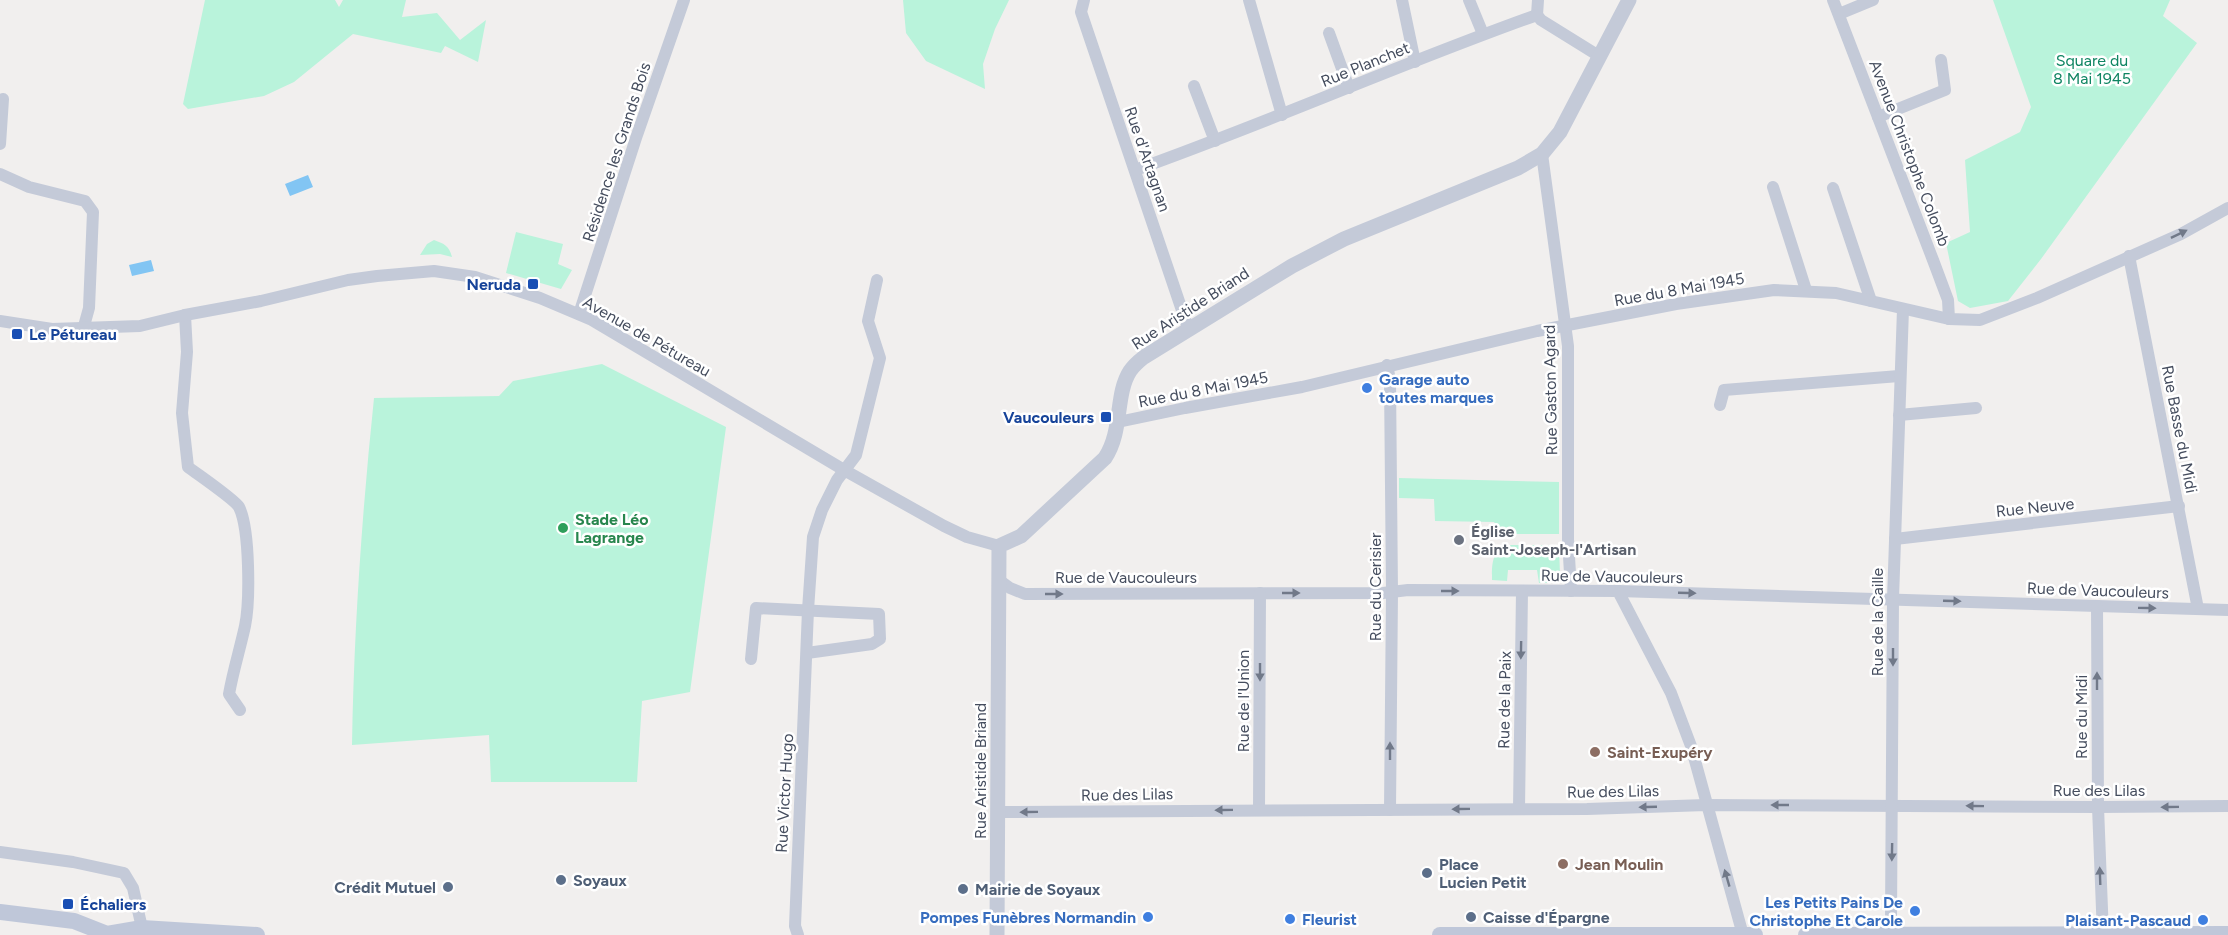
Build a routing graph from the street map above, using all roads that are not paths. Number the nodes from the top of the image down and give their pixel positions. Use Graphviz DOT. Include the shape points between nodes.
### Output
graph roads {
  1 [pos="684,0"];
  2 [pos="1084,0"];
  3 [pos="1249,0"];
  4 [pos="1402,0"];
  5 [pos="1469,0"];
  6 [pos="1538,0"];
  7 [pos="1629,0"];
  8 [pos="1833,0"];
  9 [pos="1873,0"];
  10 [pos="1839,14"];
  11 [pos="1537,15"];
  12 [pos="1329,33"];
  13 [pos="1483,34"];
  14 [pos="1599,56"];
  15 [pos="1941,60"];
  16 [pos="1415,62"];
  17 [pos="1194,86"];
  18 [pos="1349,88"];
  19 [pos="3,99"];
  20 [pos="1282,116"];
  21 [pos="1878,117"];
  22 [pos="1215,141"];
  23 [pos="0,144"];
  24 [pos="1542,154"];
  25 [pos="1135,170"];
  26 [pos="0,174"];
  27 [pos="1773,187"];
  28 [pos="1833,188"];
  29 [pos="2228,208"];
  30 [pos="2129,256"];
  31 [pos="876,280"];
  32 [pos="1806,290"];
  33 [pos="1871,301"];
  34 [pos="1903,309"];
  35 [pos="579,314"];
  36 [pos="185,315"];
  37 [pos="1949,319"];
  38 [pos="0,321"];
  39 [pos="84,326"];
  40 [pos="1566,327"];
  41 [pos="1188,328"];
  42 [pos="1387,365"];
  43 [pos="1899,376"];
  44 [pos="1720,405"];
  45 [pos="1976,408"];
  46 [pos="1899,415"];
  47 [pos="1118,422"];
  48 [pos="844,470"];
  49 [pos="2179,506"];
  50 [pos="1894,539"];
  51 [pos="999,546"];
  52 [pos="999,580"];
  53 [pos="1522,591"];
  54 [pos="1571,591"];
  55 [pos="1618,591"];
  56 [pos="1392,592"];
  57 [pos="1260,593"];
  58 [pos="1893,599"];
  59 [pos="2097,606"];
  60 [pos="808,609"];
  61 [pos="2198,609"];
  62 [pos="2228,610"];
  63 [pos="807,653"];
  64 [pos="751,658"];
  65 [pos="240,710"];
  66 [pos="1706,805"];
  67 [pos="1893,805"];
  68 [pos="2228,806"];
  69 [pos="2098,807"];
  70 [pos="1519,809"];
  71 [pos="1259,810"];
  72 [pos="1390,810"];
  73 [pos="998,812"];
  74 [pos="0,852"];
  75 [pos="0,912"];
  76 [pos="142,928"];
  77 [pos="2228,934"];
  78 [pos="107,935"];
  79 [pos="257,935"];
  80 [pos="798,935"];
  81 [pos="997,935"];
  82 [pos="1440,935"];
  83 [pos="1743,935"];
  84 [pos="1755,935"];
  85 [pos="1806,935"];
  86 [pos="1896,935"];
  87 [pos="2103,935"];
  1 -- 35 [label="street, Résidence les Grands Bois"];
  2 -- 25 [label="street, Rue d'Artagnan" via="1081,12"];
  3 -- 20 [label="street"];
  4 -- 16 [label="street"];
  5 -- 13 [label="street"];
  6 -- 11 [label="street"];
  7 -- 14 [label="street, Rue Aristide Briand"];
  8 -- 10 [label="street, Avenue Christophe Colomb"];
  9 -- 10 [label="street"];
  10 -- 21 [label="street, Avenue Christophe Colomb"];
  11 -- 13 [label="street, Rue Planchet"];
  11 -- 14 [label="street"];
  12 -- 18 [label="street"];
  13 -- 16 [label="street, Rue Planchet"];
  14 -- 24 [label="street, Rue Aristide Briand" via="1560,132"];
  15 -- 21 [label="street" via="1945,90"];
  16 -- 18 [label="street, Rue Planchet"];
  17 -- 22 [label="street"];
  18 -- 20 [label="street, Rue Planchet"];
  19 -- 23 [label="street"];
  20 -- 22 [label="street, Rue Planchet"];
  21 -- 37 [label="street, Avenue Christophe Colomb" via="1948,300"];
  22 -- 25 [label="street, Rue Planchet"];
  24 -- 40 [label="street, Rue Gaston Agard"];
  24 -- 41 [label="street, Rue Aristide Briand" via="1518,168 1344,239"];
  25 -- 41 [label="street, Rue d'Artagnan"];
  26 -- 39 [label="street" via="29,187 86,201 93,212 89,308"];
  27 -- 32 [label="street"];
  28 -- 33 [label="street"];
  30 -- 29 [label="street, Rue du 8 Mai 1945, one-way"];
  30 -- 37 [label="street, Rue du 8 Mai 1945" via="1980,320"];
  30 -- 49 [label="street, Rue Basse du Midi"];
  31 -- 48 [label="street, Rue Victor Hugo" via="868,321 880,358 856,455"];
  32 -- 33 [label="street, Rue du 8 Mai 1945"];
  32 -- 40 [label="street, Rue du 8 Mai 1945" via="1774,290 1676,304"];
  33 -- 34 [label="street, Rue du 8 Mai 1945"];
  34 -- 37 [label="street, Rue du 8 Mai 1945"];
  34 -- 43 [label="street, Rue de la Caille"];
  35 -- 36 [label="street, Avenue de Pétureau" via="507,286 435,270 348,280"];
  35 -- 48 [label="street, Avenue de Pétureau"];
  36 -- 39 [label="street, Avenue de Pétureau" via="140,326"];
  36 -- 65 [label="street" via="187,352 182,413 188,467 238,505 246,537 245,625 229,694"];
  38 -- 39 [label="street, Avenue de Pétureau" via="52,329"];
  40 -- 42 [label="street, Rue du 8 Mai 1945"];
  40 -- 54 [label="street, Rue Gaston Agard"];
  41 -- 47 [label="street, Rue Aristide Briand" via="1144,357 1129,372"];
  42 -- 47 [label="street, Rue du 8 Mai 1945" via="1302,387"];
  42 -- 56 [label="street, Rue du Cerisier"];
  43 -- 44 [label="street" via="1724,390"];
  43 -- 46 [label="street, Rue de la Caille"];
  45 -- 46 [label="street"];
  46 -- 50 [label="street, Rue de la Caille"];
  47 -- 51 [label="street, Rue Aristide Briand" via="1113,447 1105,458 1022,536"];
  48 -- 51 [label="street, Avenue de Pétureau" via="944,526"];
  48 -- 60 [label="street, Rue Victor Hugo" via="822,510 813,537"];
  49 -- 50 [label="street, Rue Neuve"];
  49 -- 61 [label="street, Rue Basse du Midi"];
  50 -- 58 [label="street, Rue de la Caille"];
  51 -- 52 [label="street, Rue Aristide Briand"];
  52 -- 57 [label="street, Rue de Vaucouleurs, one-way" via="1025,594"];
  52 -- 73 [label="street, Rue Aristide Briand"];
  53 -- 54 [label="street, Rue de Vaucouleurs"];
  56 -- 53 [label="street, Rue de Vaucouleurs, one-way"];
  53 -- 70 [label="street, Rue de la Paix, one-way"];
  54 -- 55 [label="street, Rue de Vaucouleurs"];
  55 -- 58 [label="street, Rue de Vaucouleurs, one-way"];
  55 -- 66 [label="street" via="1671,693 1691,746"];
  57 -- 56 [label="street, Rue de Vaucouleurs, one-way"];
  72 -- 56 [label="street, Rue du Cerisier, one-way"];
  57 -- 71 [label="street, Rue de l'Union, one-way"];
  58 -- 59 [label="street, Rue de Vaucouleurs, one-way"];
  58 -- 67 [label="street, Rue de la Caille, one-way"];
  59 -- 61 [label="street, Rue de Vaucouleurs, one-way"];
  69 -- 59 [label="street, Rue du Midi, one-way"];
  60 -- 63 [label="street, Rue Victor Hugo"];
  60 -- 63 [label="street" via="879,614 880,639 872,644"];
  60 -- 64 [label="street" via="756,608"];
  61 -- 62 [label="street, Rue de Vaucouleurs"];
  63 -- 80 [label="street, Rue Victor Hugo" via="795,926"];
  67 -- 66 [label="street, Rue des Lilas, one-way"];
  66 -- 70 [label="street, Rue des Lilas, one-way"];
  83 -- 66 [label="street, one-way"];
  69 -- 67 [label="street, Rue des Lilas, one-way"];
  67 -- 86 [label="street, Rue de la Caille, one-way" via="1891,920"];
  68 -- 69 [label="street, Rue des Lilas, one-way"];
  87 -- 69 [label="street, Rue du Midi, one-way"];
  70 -- 72 [label="street, Rue des Lilas, one-way"];
  71 -- 72 [label="street, Rue des Lilas"];
  71 -- 73 [label="street, Rue des Lilas, one-way"];
  73 -- 81 [label="street, Rue Aristide Briand"];
  74 -- 76 [label="street" via="124,873 133,888"];
  75 -- 78 [label="main road" via="74,921"];
  76 -- 78 [label="main road"];
  76 -- 79 [label="main road"];
  77 -- 87 [label="main road"];
  82 -- 83 [label="main road"];
  83 -- 84 [label="main road"];
  85 -- 86 [label="main road"];
  86 -- 87 [label="main road"];
}
